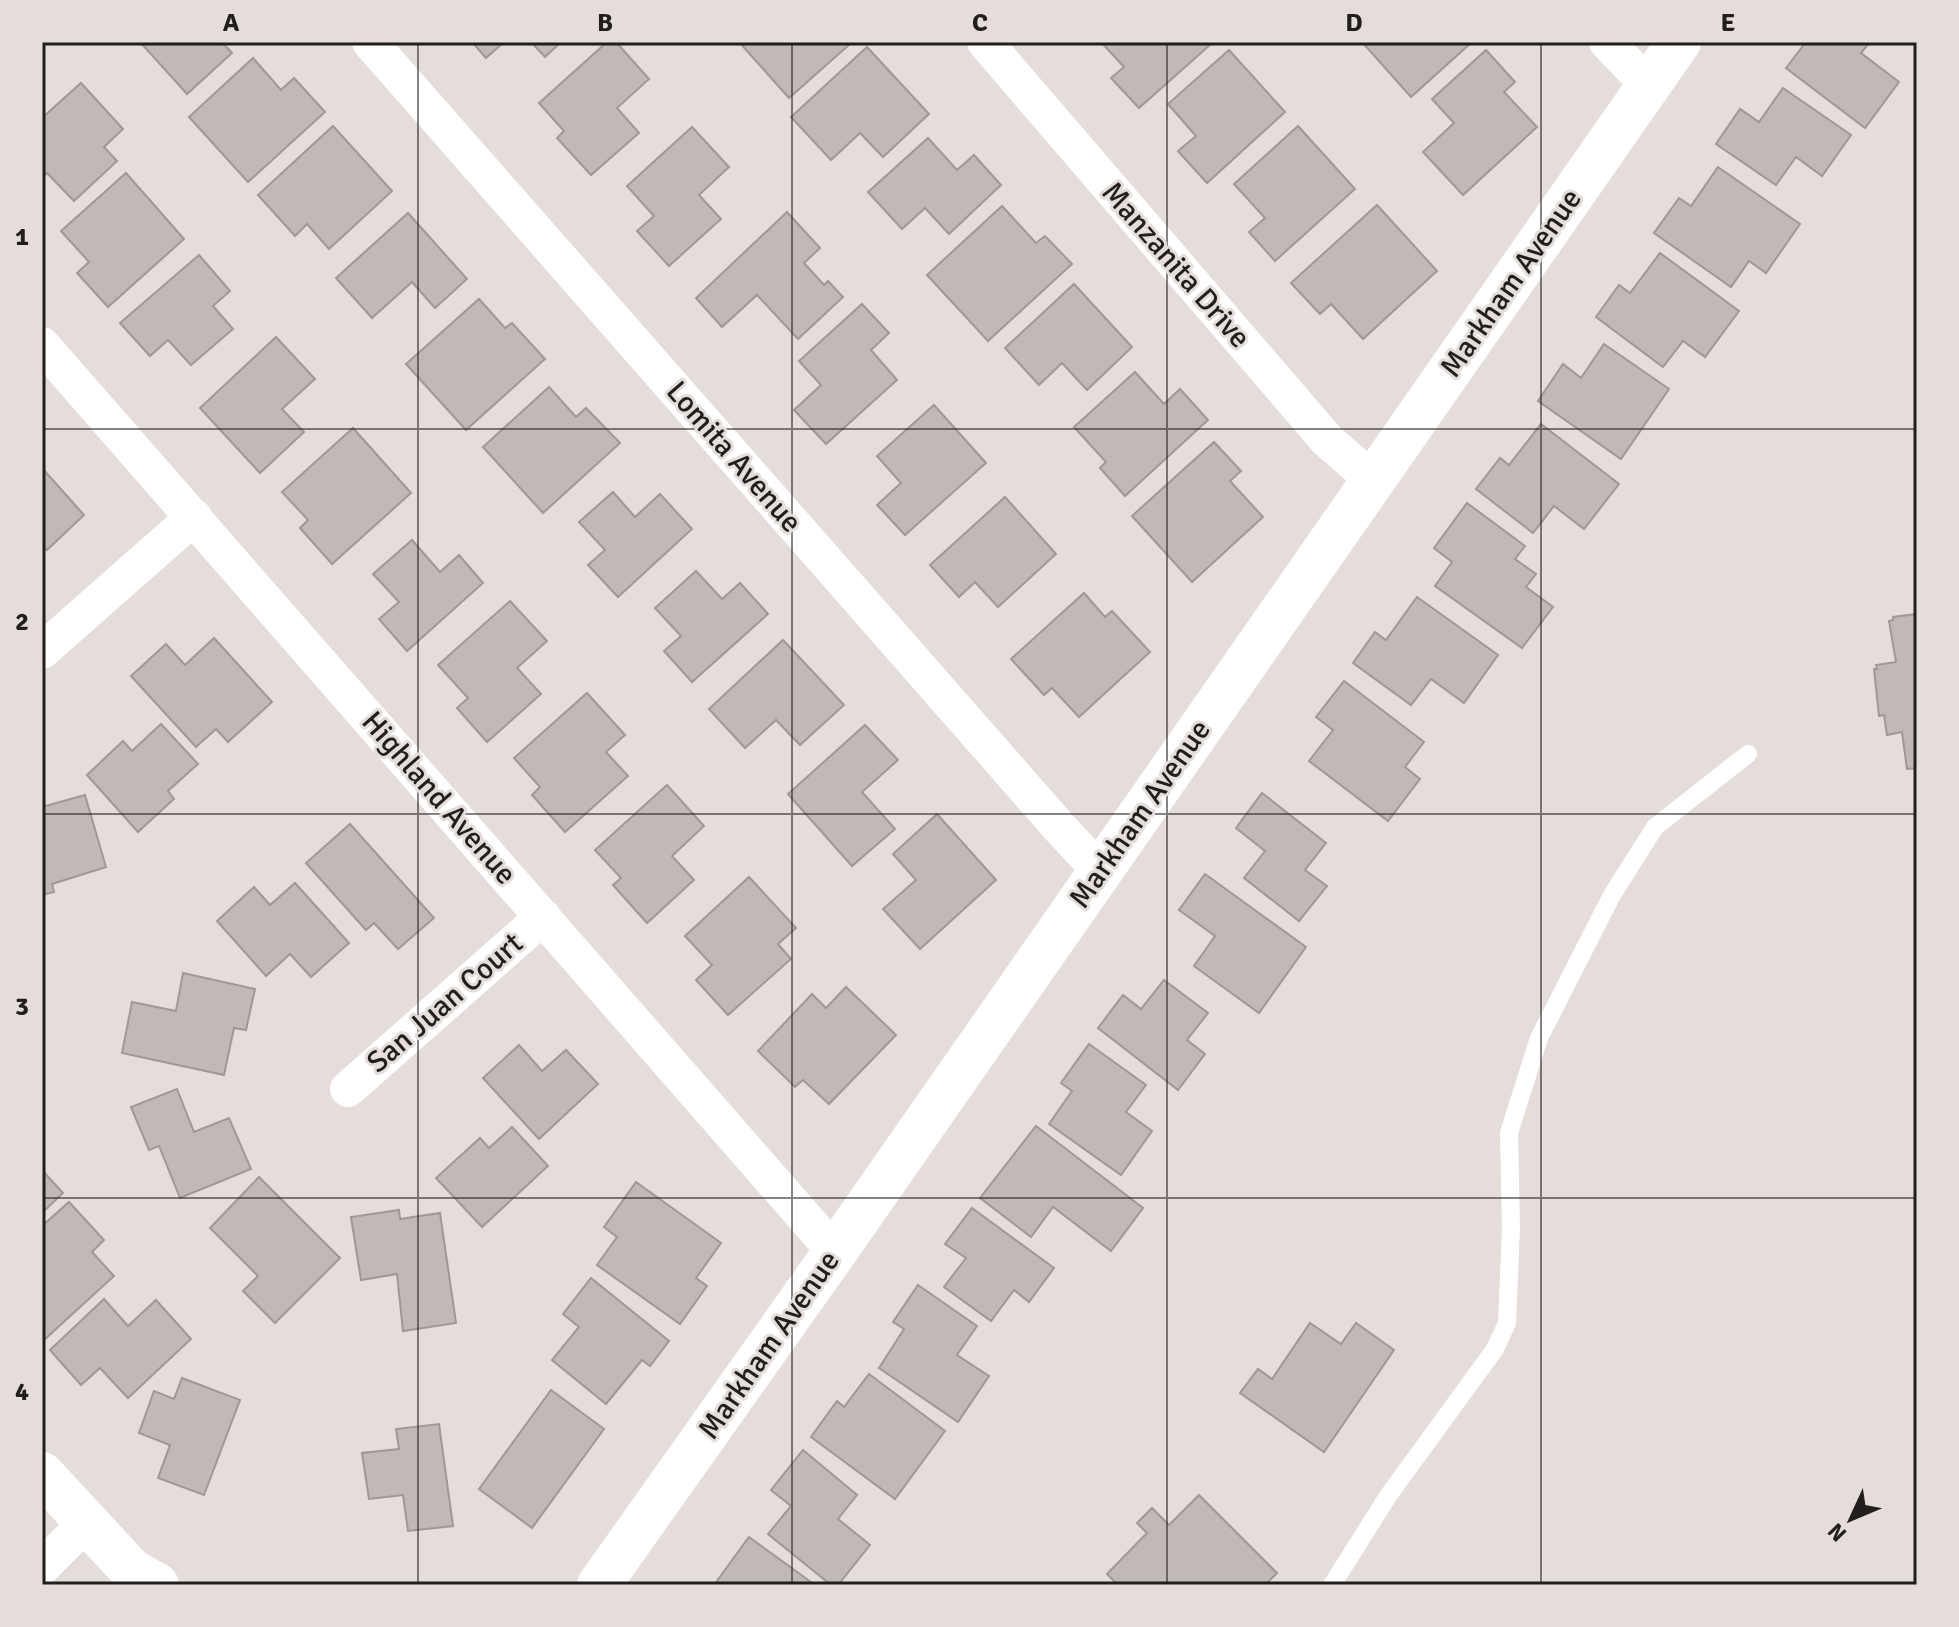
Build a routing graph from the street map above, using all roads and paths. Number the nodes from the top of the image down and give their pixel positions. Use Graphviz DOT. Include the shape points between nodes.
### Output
graph roads {
  1 [pos="370,42"];
  2 [pos="985,42"];
  3 [pos="1607,42"];
  4 [pos="1679,42"];
  5 [pos="1649,86"];
  6 [pos="42,345"];
  7 [pos="1374,481"];
  8 [pos="194,517"];
  9 [pos="42,651"];
  10 [pos="1748,754"];
  11 [pos="1100,871"];
  12 [pos="543,917"];
  13 [pos="348,1089"];
  14 [pos="835,1252"];
  15 [pos="42,1474"];
  16 [pos="86,1523"];
  17 [pos="42,1567"];
  18 [pos="157,1585"];
  19 [pos="599,1585"];
  20 [pos="1332,1585"];
  1 -- 11 [label="street, Lomita Avenue"];
  2 -- 7 [label="street, Manzanita Drive" via="1327,440"];
  3 -- 5 [label="street"];
  4 -- 5 [label="street, Markham Avenue"];
  5 -- 7 [label="street, Markham Avenue"];
  6 -- 8 [label="street, Highland Avenue"];
  7 -- 11 [label="street, Markham Avenue"];
  8 -- 9 [label="street"];
  8 -- 12 [label="street, Highland Avenue"];
  10 -- 20 [label="lane" via="1655,827 1612,895 1539,1038 1509,1133 1507,1323 1495,1349 1388,1496"];
  11 -- 14 [label="street, Markham Avenue"];
  12 -- 13 [label="street, San Juan Court"];
  12 -- 14 [label="street, Highland Avenue"];
  14 -- 19 [label="street, Markham Avenue"];
  15 -- 16 [label="street"];
  16 -- 17 [label="street"];
  16 -- 18 [label="street" via="132,1571"];
}
